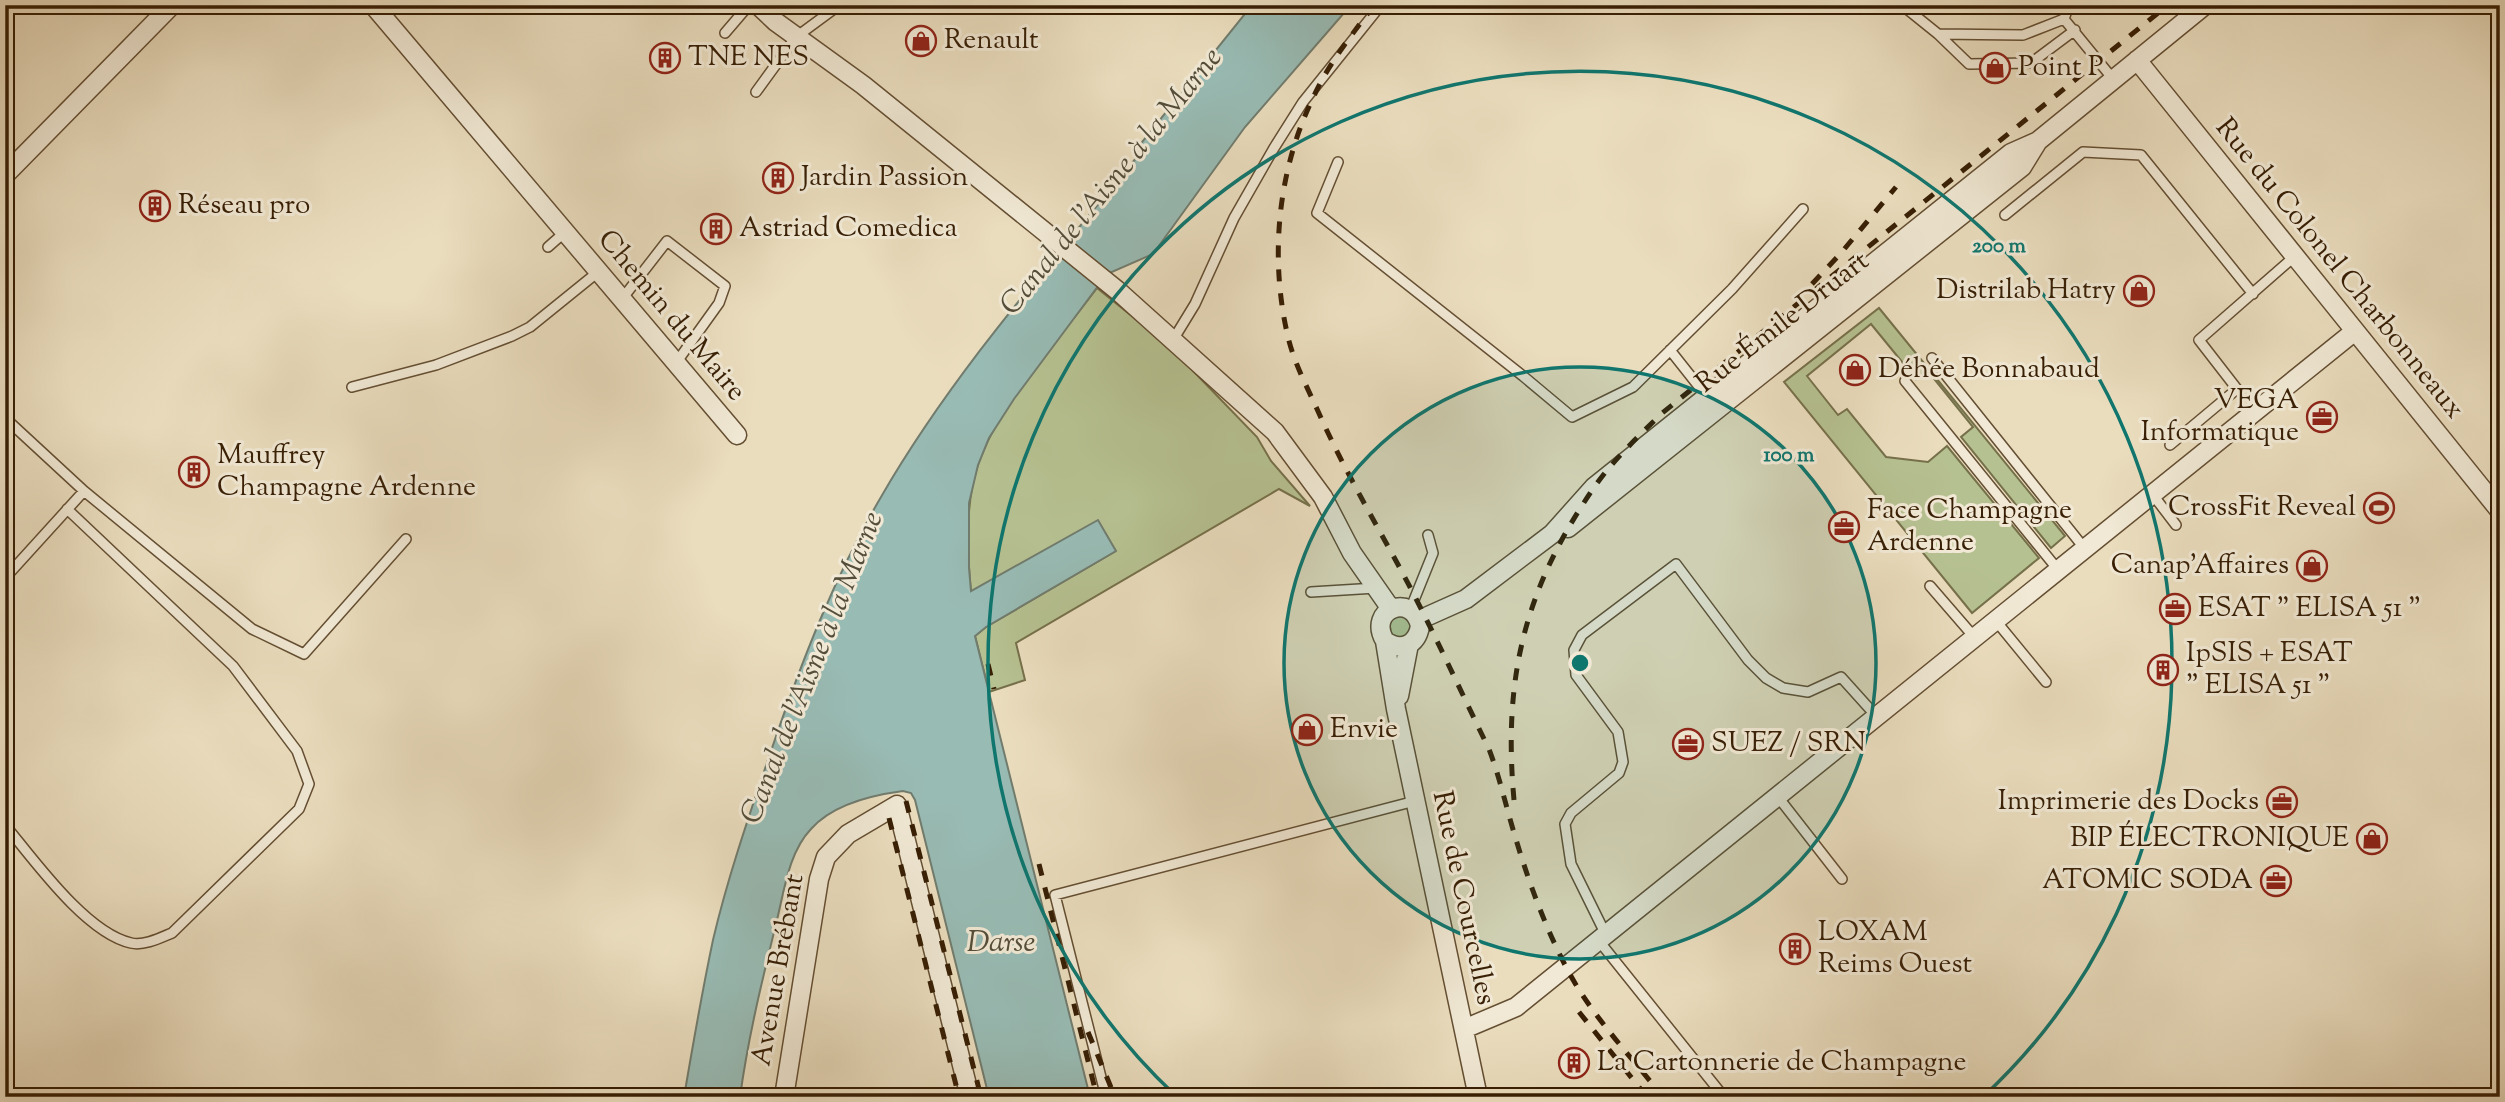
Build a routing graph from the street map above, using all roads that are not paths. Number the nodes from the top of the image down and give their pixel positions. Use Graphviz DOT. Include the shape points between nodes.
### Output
graph roads {
  1 [pos="172,5"];
  2 [pos="373,5"];
  3 [pos="749,5"];
  4 [pos="758,5"];
  5 [pos="1381,5"];
  6 [pos="1902,5"];
  7 [pos="2070,5"];
  8 [pos="2206,5"];
  9 [pos="834,9"];
  10 [pos="2064,19"];
  11 [pos="2075,30"];
  12 [pos="725,33"];
  13 [pos="1938,34"];
  14 [pos="796,37"];
  15 [pos="2137,60"];
  16 [pos="2113,79"];
  17 [pos="755,92"];
  18 [pos="1338,162"];
  19 [pos="5,175"];
  20 [pos="1803,209"];
  21 [pos="2005,215"];
  22 [pos="565,232"];
  23 [pos="548,247"];
  24 [pos="2295,256"];
  25 [pos="598,272"];
  26 [pos="2253,294"];
  27 [pos="622,299"];
  28 [pos="2355,331"];
  29 [pos="1173,340"];
  30 [pos="1670,350"];
  31 [pos="1932,358"];
  32 [pos="676,363"];
  33 [pos="1905,381"];
  34 [pos="352,387"];
  35 [pos="1712,403"];
  36 [pos="5,418"];
  37 [pos="737,435"];
  38 [pos="2170,445"];
  39 [pos="84,491"];
  40 [pos="2153,495"];
  41 [pos="67,509"];
  42 [pos="2500,511"];
  43 [pos="2176,525"];
  44 [pos="1429,535"];
  45 [pos="406,539"];
  46 [pos="2085,550"];
  47 [pos="2059,570"];
  48 [pos="5,578"];
  49 [pos="1930,586"];
  50 [pos="1376,588"];
  51 [pos="1311,592"];
  52 [pos="1391,609"];
  53 [pos="1415,615"];
  54 [pos="1996,621"];
  55 [pos="1975,638"];
  56 [pos="1385,640"];
  57 [pos="1409,644"];
  58 [pos="2046,682"];
  59 [pos="1396,709"];
  60 [pos="1877,717"];
  61 [pos="1778,797"];
  62 [pos="1415,801"];
  63 [pos="5,825"];
  64 [pos="1842,879"];
  65 [pos="1602,938"];
  66 [pos="1464,1029"];
  67 [pos="784,1097"];
  68 [pos="970,1097"];
  69 [pos="1106,1097"];
  70 [pos="1478,1097"];
  71 [pos="1724,1097"];
  1 -- 19 [label="street"];
  2 -- 22 [label="street, Chemin du Maire"];
  3 -- 12 [label="lane"];
  4 -- 14 [label="street"];
  5 -- 29 [label="lane" via="1303,102 1281,137"];
  6 -- 13 [label="lane"];
  7 -- 10 [label="lane"];
  8 -- 15 [label="street, Rue Émile Druart"];
  9 -- 14 [label="lane"];
  10 -- 11 [label="lane"];
  10 -- 13 [label="lane" via="2023,35"];
  11 -- 13 [label="lane" via="2031,63 1969,64"];
  11 -- 16 [label="lane"];
  14 -- 17 [label="lane"];
  14 -- 29 [label="street" via="863,85"];
  15 -- 16 [label="street, Rue Émile Druart"];
  15 -- 24 [label="street, Rue du Colonel Charbonneaux"];
  16 -- 35 [label="street, Rue Émile Druart" via="2038,141 2022,167"];
  18 -- 30 [label="lane" via="1317,213 1572,417 1633,387"];
  20 -- 30 [label="lane"];
  21 -- 26 [label="lane" via="2082,152 2141,155"];
  22 -- 23 [label="lane, Chemin du Maire"];
  22 -- 25 [label="street, Chemin du Maire"];
  24 -- 26 [label="lane"];
  24 -- 28 [label="street, Rue du Colonel Charbonneaux"];
  25 -- 27 [label="street, Chemin du Maire"];
  25 -- 34 [label="lane" via="530,327 512,336 436,365"];
  26 -- 38 [label="lane" via="2199,340 2237,389"];
  27 -- 32 [label="street, Chemin du Maire"];
  27 -- 32 [label="lane" via="667,241 725,286 719,303"];
  28 -- 40 [label="street"];
  28 -- 42 [label="street, Rue du Colonel Charbonneaux"];
  29 -- 50 [label="street" via="1275,432 1323,497 1352,554"];
  30 -- 35 [label="lane"];
  31 -- 46 [label="lane"];
  32 -- 37 [label="street, Chemin du Maire"];
  33 -- 47 [label="lane"];
  35 -- 53 [label="street, Rue Émile Druart" via="1569,528 1552,534 1466,599"];
  36 -- 39 [label="lane"];
  39 -- 41 [label="lane"];
  39 -- 45 [label="lane" via="252,629 304,653"];
  40 -- 43 [label="lane"];
  40 -- 46 [label="street"];
  41 -- 48 [label="lane"];
  41 -- 63 [label="lane" via="233,666 297,751 309,784 299,809 172,933 133,944 114,936 59,891"];
  44 -- 53 [label="lane" via="1433,553"];
  46 -- 47 [label="street"];
  47 -- 54 [label="street"];
  49 -- 55 [label="lane"];
  50 -- 51 [label="lane"];
  50 -- 52 [label="street"];
  52 -- 53 [label="street"];
  52 -- 56 [label="street, Rue de Courcelles" via="1381,621"];
  53 -- 57 [label="street, Rue de Courcelles" via="1417,637"];
  54 -- 55 [label="street"];
  54 -- 58 [label="lane"];
  55 -- 60 [label="street"];
  56 -- 57 [label="street" via="1396,646"];
  56 -- 59 [label="street, Rue de Courcelles"];
  57 -- 59 [label="street, Rue de Courcelles"];
  59 -- 62 [label="street, Rue de Courcelles"];
  60 -- 61 [label="street"];
  60 -- 65 [label="lane" via="1841,677 1808,692 1783,688 1766,678 1676,564 1582,635 1574,650 1576,674 1618,732 1623,762 1619,773 1571,813 1565,824 1570,864"];
  61 -- 64 [label="lane"];
  61 -- 65 [label="street"];
  62 -- 66 [label="street, Rue de Courcelles"];
  62 -- 69 [label="lane" via="1055,895"];
  65 -- 66 [label="street" via="1516,1007"];
  65 -- 71 [label="lane"];
  66 -- 70 [label="street, Rue de Courcelles"];
  67 -- 68 [label="street, Avenue Brébant" via="826,857 848,834 897,805"];
}
